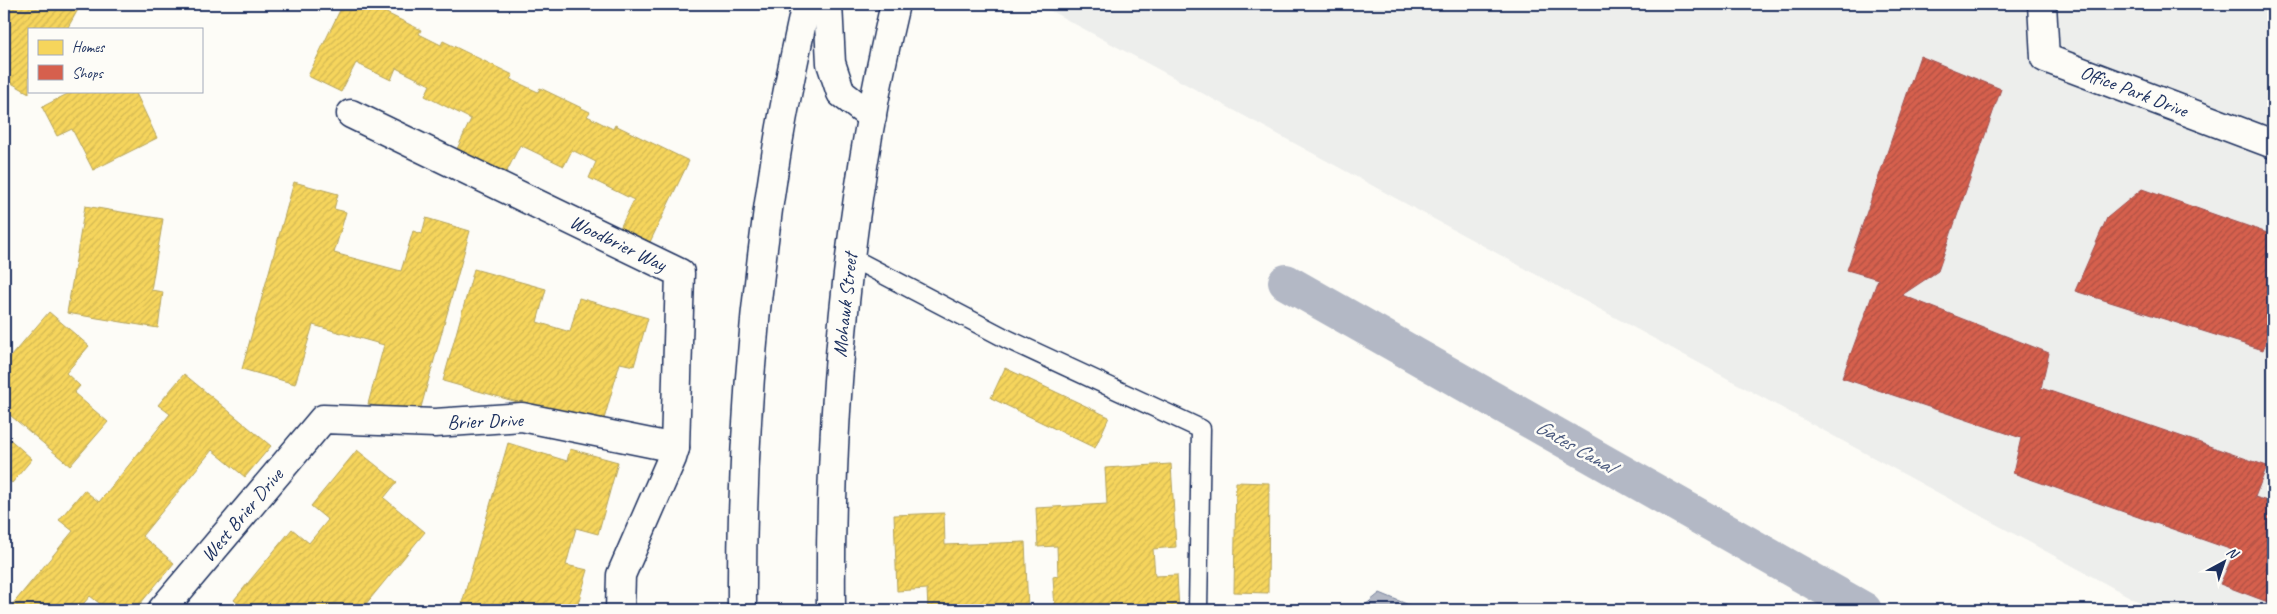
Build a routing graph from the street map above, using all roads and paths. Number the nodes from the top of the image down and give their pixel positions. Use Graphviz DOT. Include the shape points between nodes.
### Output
graph roads {
  1 [pos="806,4"];
  2 [pos="828,4"];
  3 [pos="895,4"];
  4 [pos="2042,4"];
  5 [pos="351,114"];
  6 [pos="872,117"];
  7 [pos="2273,144"];
  8 [pos="850,257"];
  9 [pos="323,419"];
  10 [pos="674,448"];
  11 [pos="162,610"];
  12 [pos="620,610"];
  13 [pos="742,610"];
  14 [pos="831,610"];
  15 [pos="1198,610"];
  1 -- 13 [label="street" via="776,154 760,270 747,394 741,528"];
  2 -- 6 [label="street" via="831,63 840,93"];
  3 -- 6 [label="street, Mohawk Street"];
  4 -- 7 [label="street, Office Park Drive" via="2045,58"];
  5 -- 10 [label="street, Woodbrier Way" via="680,273"];
  6 -- 8 [label="street, Mohawk Street"];
  8 -- 14 [label="street, Mohawk Street" via="836,390 830,524"];
  8 -- 15 [label="lane" via="1007,340 1201,429"];
  9 -- 10 [label="street, Brier Drive" via="434,423 522,417"];
  9 -- 11 [label="street, West Brier Drive"];
  10 -- 12 [label="street, Woodbrier Way" via="621,575"];
}
